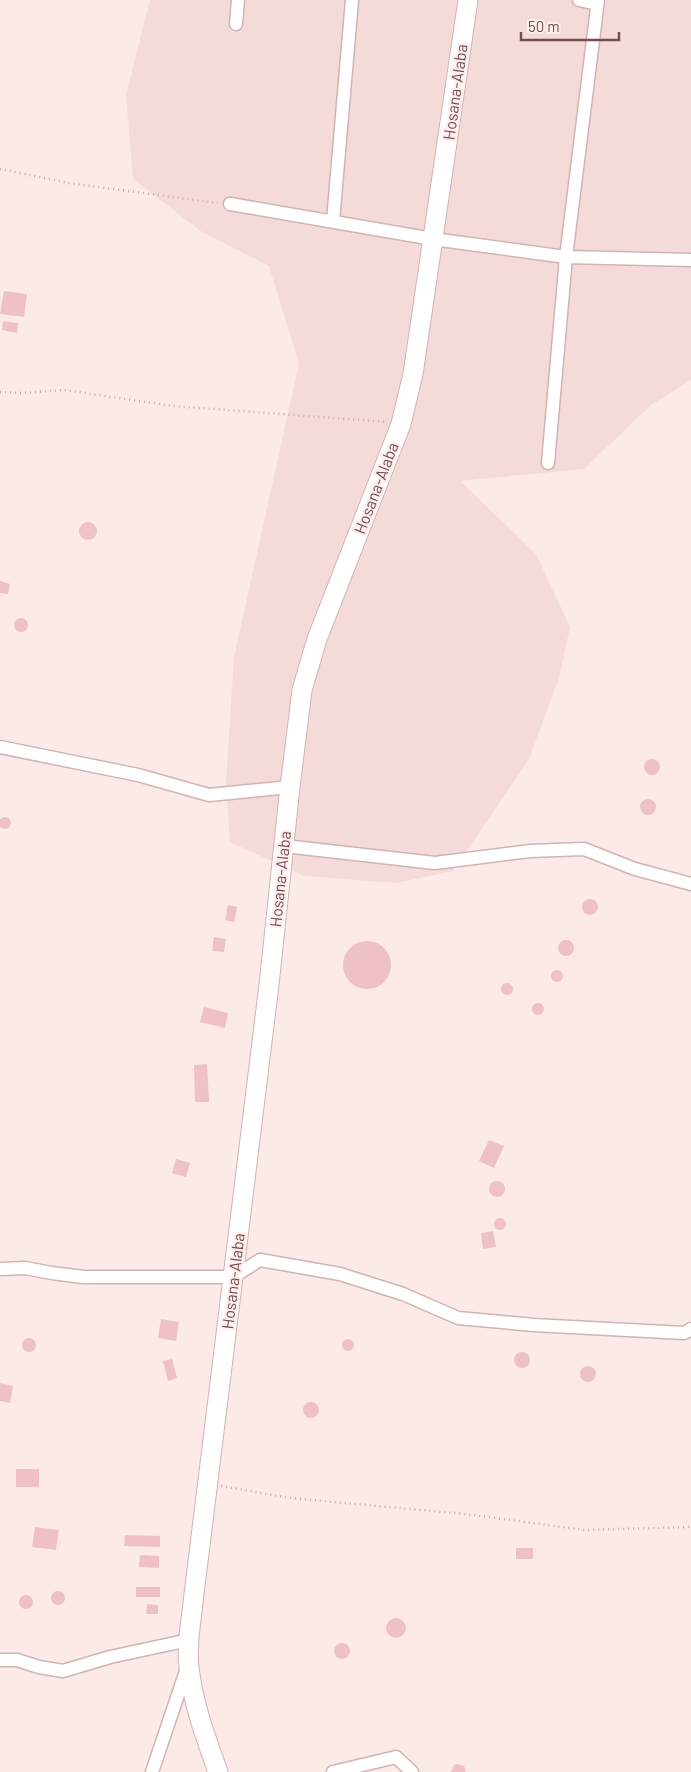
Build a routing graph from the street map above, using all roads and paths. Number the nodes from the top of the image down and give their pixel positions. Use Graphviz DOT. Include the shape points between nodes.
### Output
graph roads {
  1 [pos="238,0"];
  2 [pos="352,0"];
  3 [pos="468,0"];
  4 [pos="579,0"];
  5 [pos="597,2"];
  6 [pos="236,24"];
  7 [pos="0,169"];
  8 [pos="230,204"];
  9 [pos="333,221"];
  10 [pos="433,240"];
  11 [pos="566,257"];
  12 [pos="691,260"];
  13 [pos="0,392"];
  14 [pos="401,424"];
  15 [pos="548,463"];
  16 [pos="0,747"];
  17 [pos="290,787"];
  18 [pos="284,846"];
  19 [pos="691,884"];
  20 [pos="0,1269"];
  21 [pos="233,1278"];
  22 [pos="691,1330"];
  23 [pos="207,1484"];
  24 [pos="691,1527"];
  25 [pos="190,1640"];
  26 [pos="0,1660"];
  27 [pos="188,1666"];
  28 [pos="152,1772"];
  29 [pos="218,1772"];
  30 [pos="334,1772"];
  31 [pos="412,1772"];
  1 -- 6 [label="street"];
  2 -- 9 [label="street"];
  3 -- 10 [label="main road, Hosana-Alaba"];
  4 -- 5 [label="street"];
  5 -- 11 [label="street"];
  7 -- 8 [label="path" via="68,183"];
  8 -- 9 [label="street"];
  9 -- 10 [label="street"];
  10 -- 11 [label="street"];
  10 -- 14 [label="main road, Hosana-Alaba" via="413,374"];
  11 -- 12 [label="street"];
  11 -- 15 [label="street"];
  13 -- 14 [label="path" via="64,390 173,406"];
  14 -- 17 [label="main road, Hosana-Alaba" via="317,639 302,690"];
  16 -- 17 [label="street" via="138,775 209,795"];
  17 -- 18 [label="main road, Hosana-Alaba"];
  18 -- 19 [label="street" via="435,863 530,851 584,849 635,869"];
  18 -- 21 [label="main road, Hosana-Alaba"];
  20 -- 21 [label="street" via="25,1268 83,1277"];
  21 -- 22 [label="street" via="260,1260 340,1274 402,1294 458,1318 684,1333"];
  21 -- 23 [label="main road, Hosana-Alaba"];
  23 -- 24 [label="path" via="290,1498 465,1514 585,1530"];
  23 -- 25 [label="main road, Hosana-Alaba"];
  25 -- 26 [label="street" via="63,1671 17,1660"];
  25 -- 27 [label="main road, Hosana-Alaba"];
  27 -- 28 [label="street"];
  27 -- 29 [label="main road, Hosana-Alaba" via="195,1703"];
  30 -- 31 [label="street" via="396,1756"];
}
